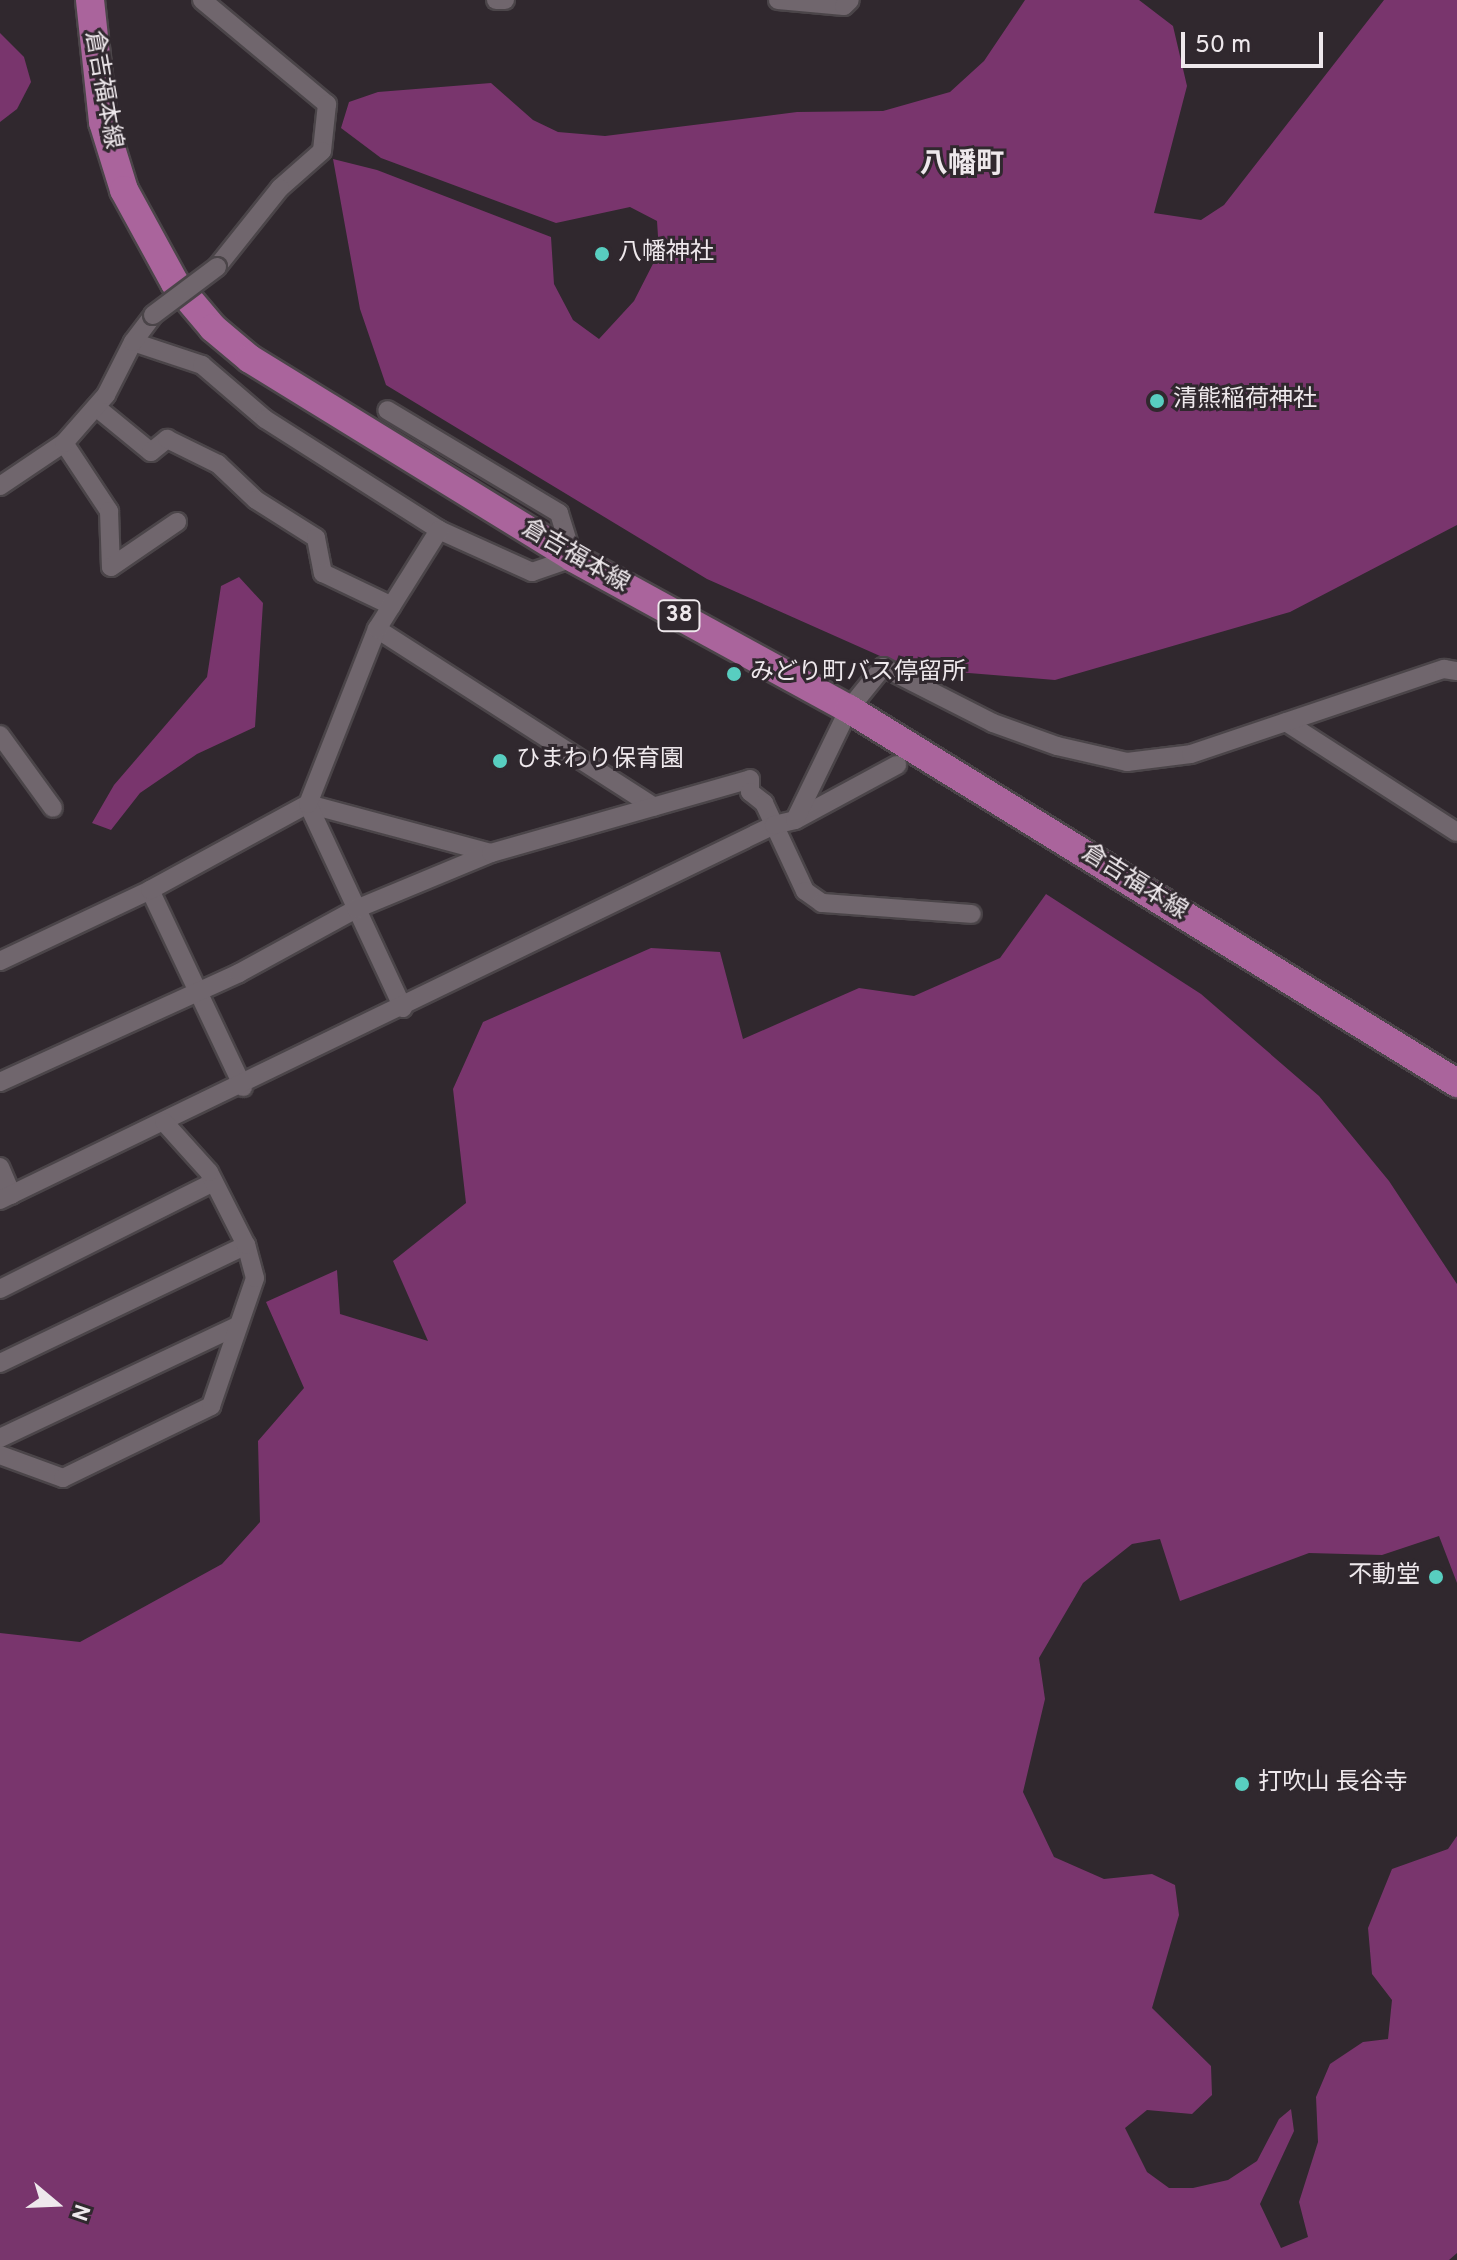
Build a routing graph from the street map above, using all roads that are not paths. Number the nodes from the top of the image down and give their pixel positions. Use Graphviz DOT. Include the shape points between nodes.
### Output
graph roads {
  1 [pos="90,0"];
  2 [pos="202,0"];
  3 [pos="496,0"];
  4 [pos="505,0"];
  5 [pos="778,0"];
  6 [pos="850,0"];
  7 [pos="133,342"];
  8 [pos="96,407"];
  9 [pos="387,410"];
  10 [pos="64,443"];
  11 [pos="0,486"];
  12 [pos="177,522"];
  13 [pos="439,530"];
  14 [pos="573,558"];
  15 [pos="392,606"];
  16 [pos="377,629"];
  17 [pos="1457,671"];
  18 [pos="849,709"];
  19 [pos="1286,722"];
  20 [pos="0,735"];
  21 [pos="897,765"];
  22 [pos="308,804"];
  23 [pos="654,807"];
  24 [pos="53,808"];
  25 [pos="795,820"];
  26 [pos="774,825"];
  27 [pos="1457,832"];
  28 [pos="491,853"];
  29 [pos="150,890"];
  30 [pos="356,909"];
  31 [pos="972,914"];
  32 [pos="0,961"];
  33 [pos="197,993"];
  34 [pos="403,1008"];
  35 [pos="0,1082"];
  36 [pos="1457,1083"];
  37 [pos="243,1087"];
  38 [pos="164,1122"];
  39 [pos="0,1167"];
  40 [pos="214,1182"];
  41 [pos="6,1197"];
  42 [pos="246,1245"];
  43 [pos="0,1289"];
  44 [pos="237,1326"];
  45 [pos="0,1363"];
  46 [pos="0,1438"];
  47 [pos="0,1455"];
  1 -- 14 [label="main road, 倉吉福本線 / 38" via="103,122 124,190 175,283 213,328 295,389"];
  2 -- 7 [label="street, bridge" via="327,104 322,151 280,188 217,267 153,315"];
  3 -- 4 [label="street"];
  5 -- 6 [label="street" via="844,6"];
  7 -- 8 [label="street"];
  7 -- 13 [label="street" via="202,365 265,419"];
  8 -- 10 [label="street"];
  8 -- 15 [label="street" via="151,452 167,439 218,464 256,500 316,538 323,573"];
  9 -- 14 [label="street" via="559,513"];
  10 -- 11 [label="street"];
  10 -- 12 [label="street" via="109,511 111,567"];
  13 -- 14 [label="street" via="532,572"];
  13 -- 15 [label="street"];
  14 -- 18 [label="main road, 倉吉福本線 / 38"];
  15 -- 16 [label="street"];
  16 -- 22 [label="street"];
  16 -- 23 [label="street"];
  17 -- 19 [label="street" via="1444,669"];
  18 -- 19 [label="street" via="883,667 993,723 1127,762 1191,754"];
  18 -- 25 [label="street"];
  18 -- 36 [label="main road, 倉吉福本線 / 38"];
  19 -- 27 [label="street"];
  20 -- 24 [label="street"];
  21 -- 25 [label="street"];
  22 -- 28 [label="street"];
  22 -- 29 [label="street"];
  22 -- 30 [label="street"];
  23 -- 26 [label="street" via="750,779 750,792 764,803"];
  23 -- 28 [label="street"];
  25 -- 26 [label="street"];
  26 -- 31 [label="street" via="805,891 822,903"];
  26 -- 34 [label="street"];
  28 -- 30 [label="street"];
  29 -- 32 [label="street"];
  29 -- 33 [label="street"];
  30 -- 33 [label="street"];
  30 -- 34 [label="street"];
  33 -- 35 [label="street"];
  33 -- 37 [label="street"];
  34 -- 37 [label="street"];
  37 -- 38 [label="street"];
  38 -- 40 [label="street"];
  38 -- 41 [label="street"];
  39 -- 41 [label="street"];
  40 -- 42 [label="street"];
  40 -- 43 [label="street"];
  42 -- 44 [label="street" via="255,1278"];
  42 -- 45 [label="street"];
  44 -- 46 [label="street"];
  44 -- 47 [label="street" via="211,1406 63,1478"];
}
